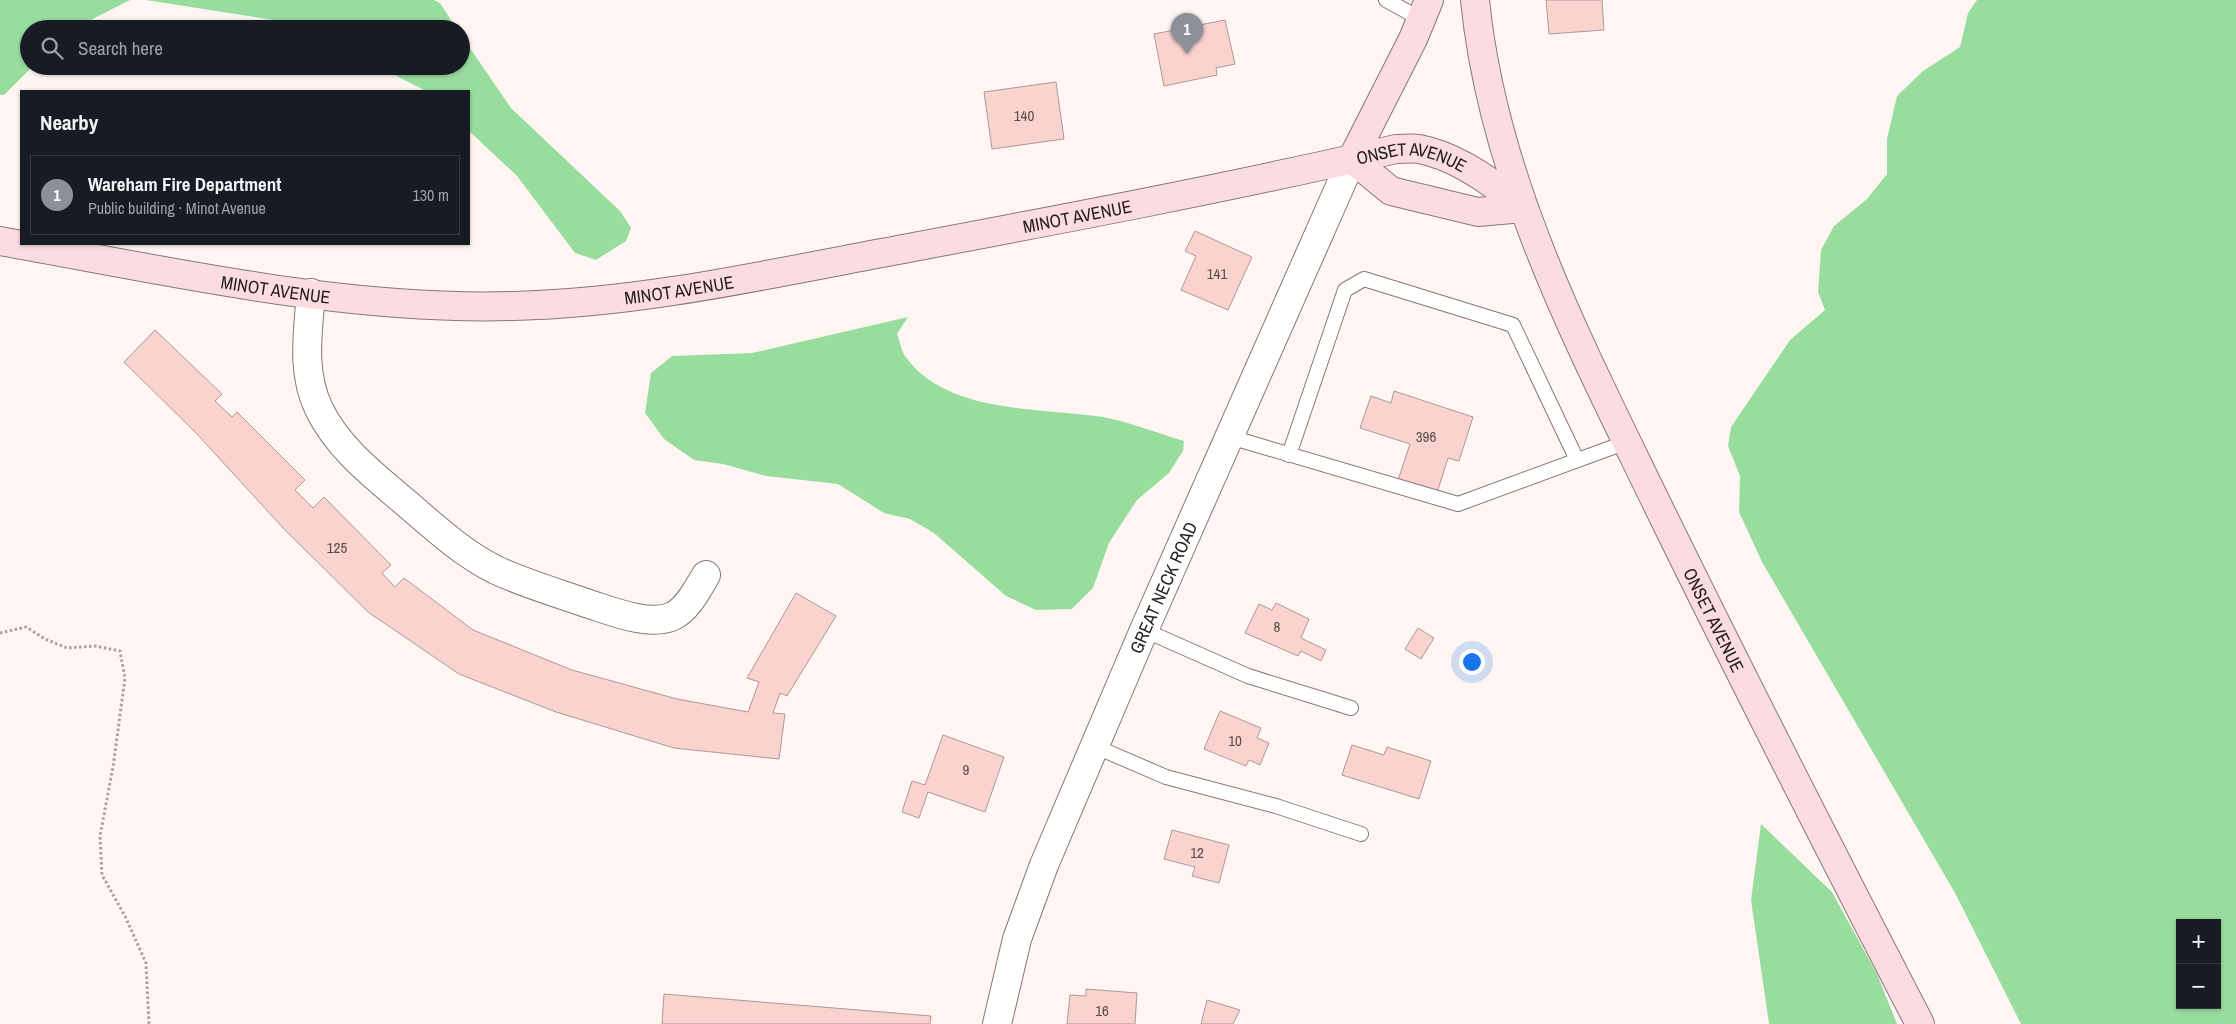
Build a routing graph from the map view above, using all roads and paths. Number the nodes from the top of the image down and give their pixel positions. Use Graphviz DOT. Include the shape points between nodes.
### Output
graph roads {
  1 [pos="1386,0"];
  2 [pos="1476,0"];
  3 [pos="1425,9"];
  4 [pos="1352,159"];
  5 [pos="1523,208"];
  6 [pos="0,241"];
  7 [pos="20,245"];
  8 [pos="22,245"];
  9 [pos="311,293"];
  10 [pos="1230,437"];
  11 [pos="1627,442"];
  12 [pos="1289,455"];
  13 [pos="1577,460"];
  14 [pos="706,574"];
  15 [pos="1144,630"];
  16 [pos="0,633"];
  17 [pos="1352,708"];
  18 [pos="1094,746"];
  19 [pos="1361,834"];
  20 [pos="149,1024"];
  21 [pos="997,1024"];
  22 [pos="1920,1024"];
  1 -- 3 [label="lane"];
  2 -- 5 [label="main road, ONSET AVENUE" via="1490,94"];
  3 -- 4 [label="main road"];
  4 -- 5 [label="main road, ONSET AVENUE" via="1391,191 1478,212"];
  4 -- 5 [label="main road, ONSET AVENUE" via="1396,149 1418,149 1484,177"];
  4 -- 9 [label="main road, MINOT AVENUE" via="1001,231 692,289 599,301 435,306"];
  4 -- 10 [label="street, GREAT NECK ROAD"];
  5 -- 11 [label="main road, ONSET AVENUE" via="1584,353"];
  6 -- 7 [label="main road, MINOT AVENUE"];
  8 -- 9 [label="main road, MINOT AVENUE"];
  9 -- 14 [label="street" via="306,343 308,368 313,394 327,424 368,471 459,547 513,577 616,614 638,618 673,616 688,602"];
  10 -- 12 [label="lane"];
  10 -- 15 [label="street, GREAT NECK ROAD"];
  11 -- 13 [label="lane"];
  11 -- 22 [label="main road, ONSET AVENUE" via="1752,696"];
  12 -- 13 [label="lane" via="1458,504"];
  12 -- 13 [label="lane" via="1345,290 1364,279 1513,325"];
  15 -- 17 [label="lane" via="1248,676"];
  15 -- 18 [label="street, GREAT NECK ROAD"];
  16 -- 20 [label="path" via="26,627 67,648 95,646 120,652 125,678 100,836 102,875 146,963"];
  18 -- 19 [label="lane" via="1166,778 1276,806"];
  18 -- 21 [label="street, GREAT NECK ROAD" via="1023,919"];
}
